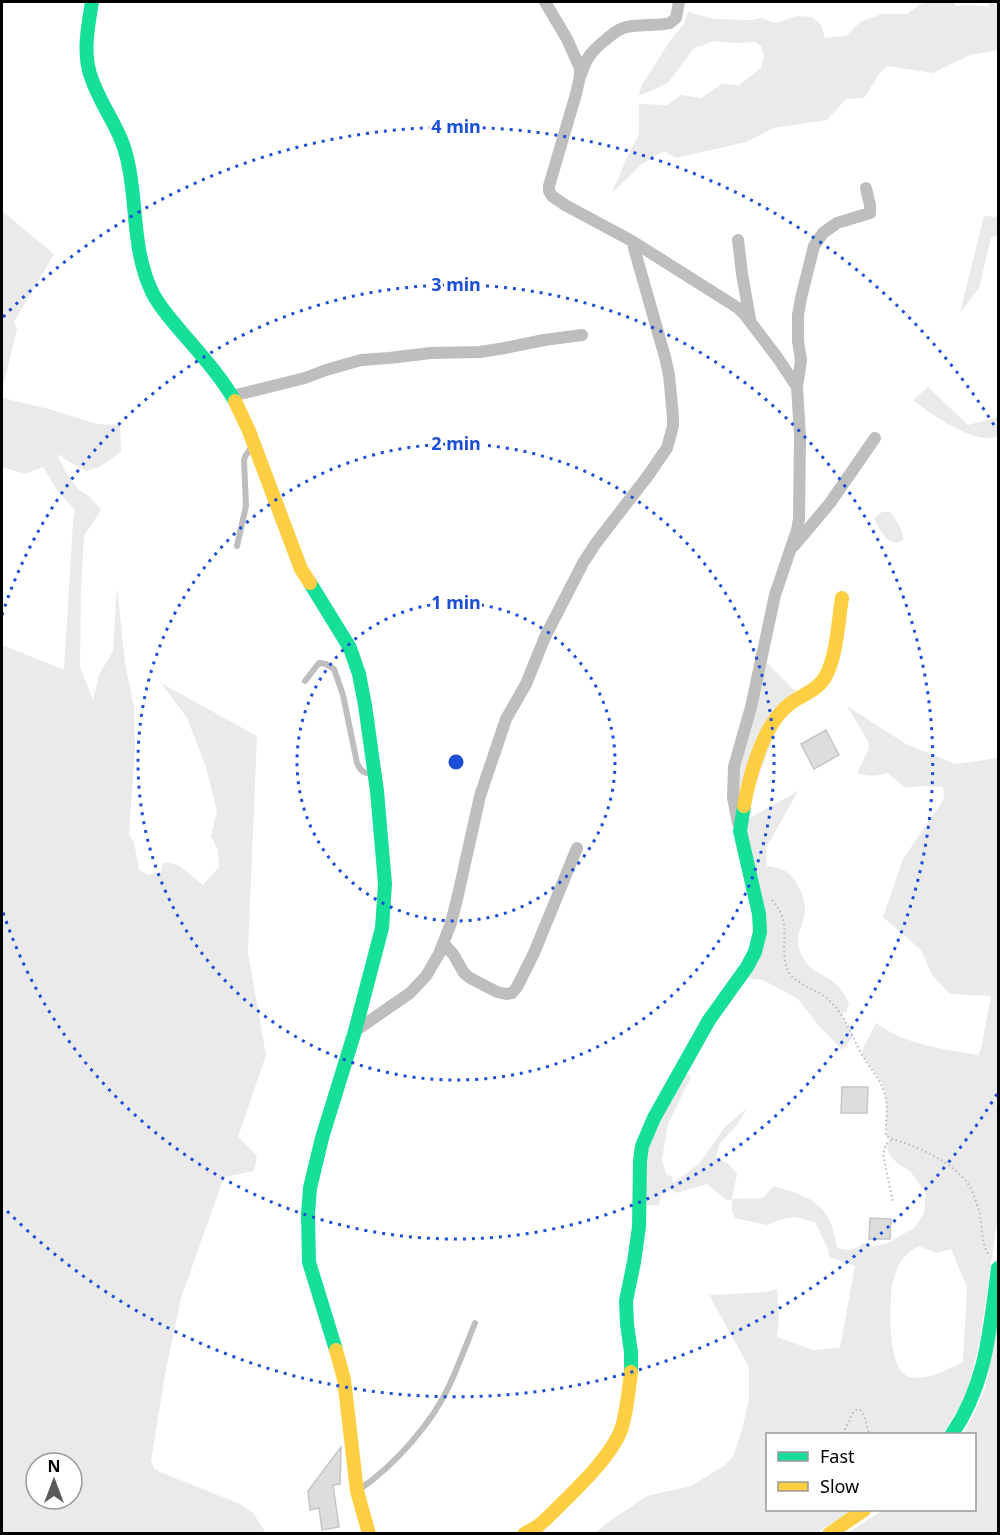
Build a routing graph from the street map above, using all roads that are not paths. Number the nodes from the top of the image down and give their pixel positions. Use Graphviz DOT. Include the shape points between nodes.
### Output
graph roads {
  1 [pos="92,2"];
  2 [pos="545,2"];
  3 [pos="680,2"];
  4 [pos="580,76"];
  5 [pos="866,188"];
  6 [pos="738,240"];
  7 [pos="632,241"];
  8 [pos="751,323"];
  9 [pos="582,335"];
  10 [pos="797,387"];
  11 [pos="232,396"];
  12 [pos="875,438"];
  13 [pos="254,446"];
  14 [pos="237,546"];
  15 [pos="789,551"];
  16 [pos="842,598"];
  17 [pos="305,681"];
  18 [pos="374,775"];
  19 [pos="740,831"];
  20 [pos="577,848"];
  21 [pos="444,944"];
  22 [pos="355,1031"];
  23 [pos="995,1263"];
  24 [pos="475,1323"];
  25 [pos="953,1433"];
  26 [pos="357,1491"];
  27 [pos="861,1511"];
  28 [pos="369,1533"];
  29 [pos="524,1533"];
  30 [pos="829,1533"];
  1 -- 11 [label="main road" via="85,39 88,67 126,154 140,255 152,290 166,314"];
  2 -- 4 [label="street" via="577,58"];
  3 -- 4 [label="street" via="670,24 615,31 590,53"];
  4 -- 7 [label="street" via="553,168 550,194"];
  5 -- 10 [label="street" via="870,213 834,224 812,252 798,315 801,360"];
  6 -- 8 [label="street"];
  7 -- 8 [label="street" via="728,301"];
  7 -- 21 [label="street" via="665,357 673,417 671,437 661,457 583,563 506,719 480,796"];
  8 -- 10 [label="street"];
  9 -- 11 [label="street" via="480,352 361,360"];
  10 -- 15 [label="street" via="800,508"];
  11 -- 13 [label="main road"];
  12 -- 15 [label="street"];
  13 -- 14 [label="lane" via="244,460 246,506"];
  13 -- 18 [label="main road" via="301,569 350,648 363,694"];
  15 -- 19 [label="street" via="734,767 733,798"];
  16 -- 19 [label="main road" via="826,676 818,688 784,708 771,725 751,772"];
  17 -- 18 [label="lane" via="319,663 334,669 357,763 365,773"];
  18 -- 22 [label="main road" via="385,884 382,928"];
  19 -- 29 [label="main road" via="759,914 759,939 747,967 709,1020 643,1142 637,1242 626,1301 631,1361 624,1420 614,1444 585,1480 545,1520"];
  20 -- 21 [label="street" via="534,953 512,993 496,992 470,978"];
  21 -- 22 [label="street" via="414,990"];
  22 -- 26 [label="main road" via="322,1138 308,1214 309,1262 344,1379"];
  23 -- 25 [label="main road" via="983,1369 972,1401"];
  24 -- 26 [label="lane" via="435,1413 373,1480"];
  26 -- 28 [label="main road"];
  27 -- 30 [label="main road"];
}
